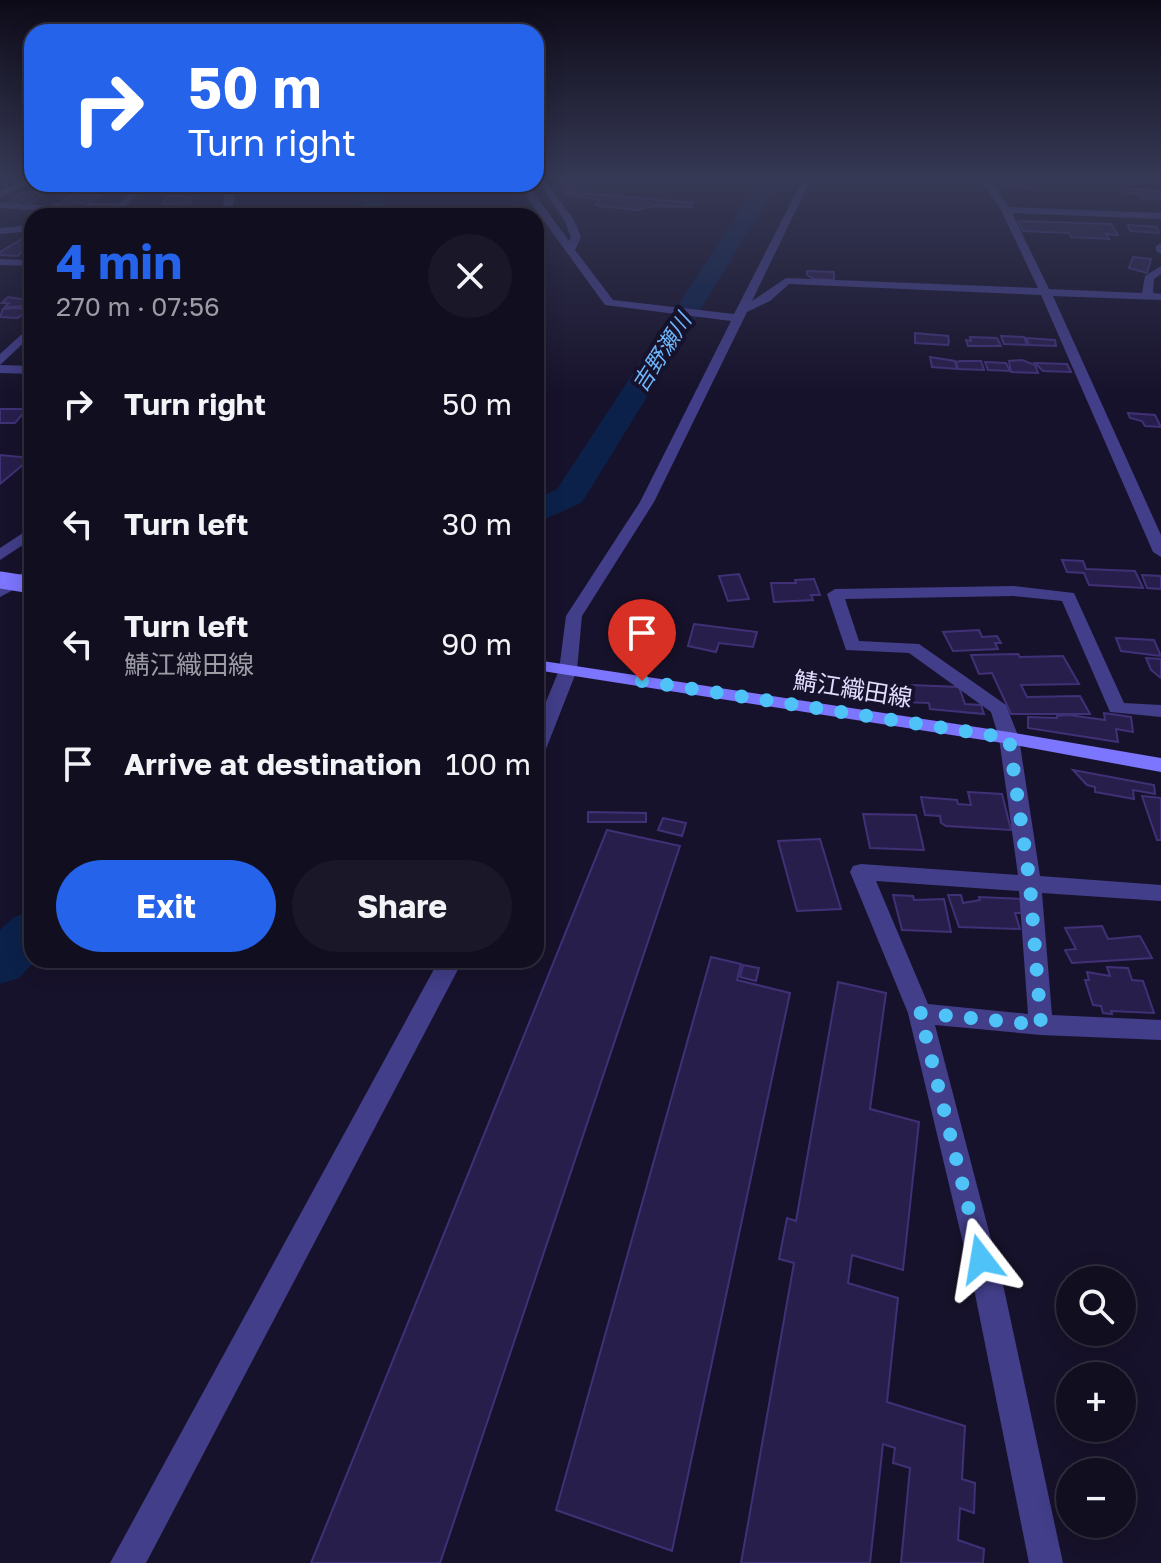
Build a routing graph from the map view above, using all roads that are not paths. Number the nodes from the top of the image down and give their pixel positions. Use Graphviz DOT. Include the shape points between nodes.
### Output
graph roads {
  1 [pos="570,250"];
  2 [pos="771,250"];
  3 [pos="1025,250"];
  4 [pos="0,262"];
  5 [pos="24,263"];
  6 [pos="1161,269"];
  7 [pos="1045,291"];
  8 [pos="1147,296"];
  9 [pos="1161,297"];
  10 [pos="739,314"];
  11 [pos="24,336"];
  12 [pos="0,361"];
  13 [pos="0,369"];
  14 [pos="24,370"];
  15 [pos="24,538"];
  16 [pos="1161,552"];
  17 [pos="0,555"];
  18 [pos="24,578"];
  19 [pos="0,580"];
  20 [pos="24,584"];
  21 [pos="0,592"];
  22 [pos="544,667"];
  23 [pos="568,670"];
  24 [pos="1161,711"];
  25 [pos="544,729"];
  26 [pos="1009,738"];
  27 [pos="1161,765"];
  28 [pos="1030,885"];
  29 [pos="1161,893"];
  30 [pos="447,968"];
  31 [pos="920,1013"];
  32 [pos="1041,1025"];
  33 [pos="1161,1030"];
  34 [pos="127,1563"];
  35 [pos="1046,1563"];
  1 -- 10 [label="street" via="609,303"];
  2 -- 10 [label="street"];
  3 -- 7 [label="street"];
  4 -- 5 [label="street"];
  6 -- 8 [label="street" via="1149,278"];
  7 -- 8 [label="street"];
  7 -- 10 [label="street" via="786,281"];
  7 -- 16 [label="street"];
  8 -- 9 [label="street"];
  10 -- 23 [label="street" via="647,502 574,616"];
  11 -- 12 [label="street"];
  13 -- 14 [label="street"];
  15 -- 17 [label="street"];
  18 -- 21 [label="street"];
  19 -- 20 [label="main road, bridge"];
  22 -- 23 [label="main road, 鯖江織田線"];
  23 -- 25 [label="street"];
  23 -- 26 [label="main road, 鯖江織田線"];
  24 -- 26 [label="street" via="1117,708 1068,597 1013,591 835,594 852,646 913,648 999,709"];
  26 -- 27 [label="main road, 鯖江織田線"];
  26 -- 28 [label="street"];
  28 -- 29 [label="street"];
  28 -- 31 [label="street" via="861,872"];
  28 -- 32 [label="street"];
  30 -- 34 [label="street"];
  31 -- 32 [label="street"];
  31 -- 35 [label="street" via="989,1289"];
  32 -- 33 [label="street"];
}
